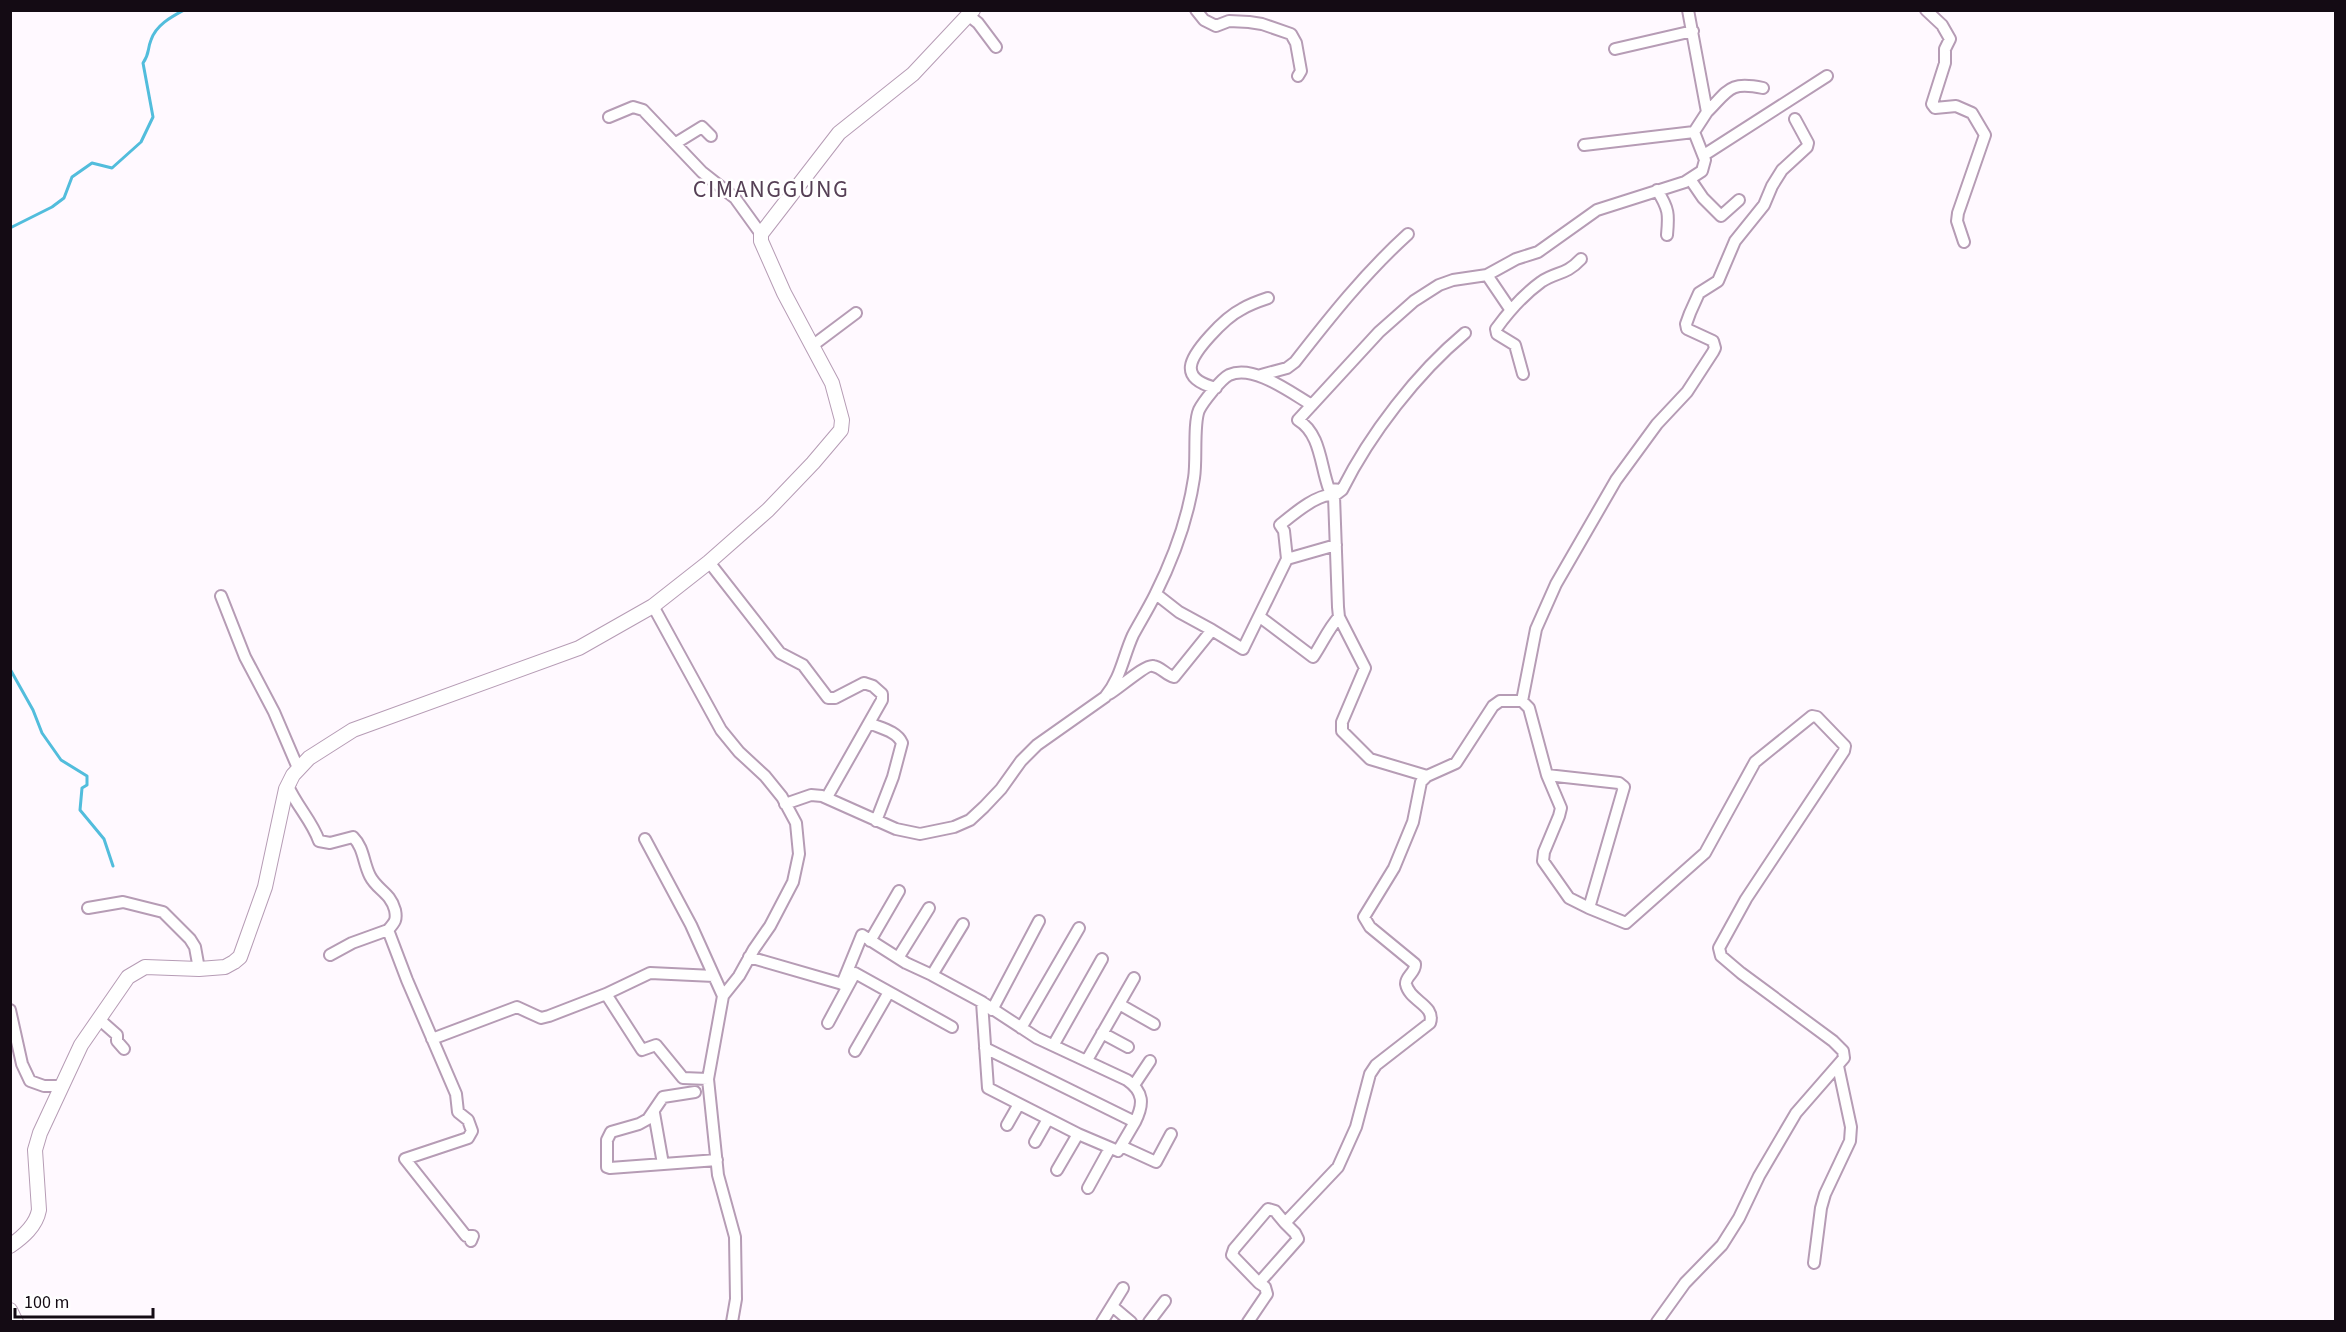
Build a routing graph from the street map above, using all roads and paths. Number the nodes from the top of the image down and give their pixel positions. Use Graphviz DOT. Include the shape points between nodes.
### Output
graph roads {
  1 [pos="1196,10"];
  2 [pos="1688,10"];
  3 [pos="1926,10"];
  4 [pos="971,13"];
  5 [pos="1693,31"];
  6 [pos="996,47"];
  7 [pos="1615,49"];
  8 [pos="1298,76"];
  9 [pos="1827,76"];
  10 [pos="1763,88"];
  11 [pos="1707,112"];
  12 [pos="609,117"];
  13 [pos="1796,119"];
  14 [pos="1694,132"];
  15 [pos="711,136"];
  16 [pos="676,143"];
  17 [pos="1584,145"];
  18 [pos="1704,155"];
  19 [pos="1690,179"];
  20 [pos="1657,190"];
  21 [pos="1739,200"];
  22 [pos="761,234"];
  23 [pos="1408,234"];
  24 [pos="1667,235"];
  25 [pos="1964,242"];
  26 [pos="1581,259"];
  27 [pos="1487,275"];
  28 [pos="1268,298"];
  29 [pos="1510,309"];
  30 [pos="856,313"];
  31 [pos="1465,333"];
  32 [pos="812,346"];
  33 [pos="1523,374"];
  34 [pos="1261,375"];
  35 [pos="1216,388"];
  36 [pos="1312,405"];
  37 [pos="1338,493"];
  38 [pos="1336,545"];
  39 [pos="1287,559"];
  40 [pos="709,562"];
  41 [pos="1156,594"];
  42 [pos="221,596"];
  43 [pos="653,606"];
  44 [pos="1260,617"];
  45 [pos="1339,618"];
  46 [pos="1212,630"];
  47 [pos="1105,697"];
  48 [pos="1522,700"];
  49 [pos="869,723"];
  50 [pos="296,772"];
  51 [pos="1546,775"];
  52 [pos="1427,776"];
  53 [pos="827,797"];
  54 [pos="785,804"];
  55 [pos="876,822"];
  56 [pos="645,839"];
  57 [pos="899,891"];
  58 [pos="88,908"];
  59 [pos="929,908"];
  60 [pos="1588,908"];
  61 [pos="1039,921"];
  62 [pos="963,924"];
  63 [pos="1079,928"];
  64 [pos="388,930"];
  65 [pos="870,941"];
  66 [pos="330,955"];
  67 [pos="749,957"];
  68 [pos="898,958"];
  69 [pos="1102,959"];
  70 [pos="199,969"];
  71 [pos="932,975"];
  72 [pos="714,976"];
  73 [pos="1134,978"];
  74 [pos="845,985"];
  75 [pos="889,992"];
  76 [pos="606,994"];
  77 [pos="723,996"];
  78 [pos="982,1002"];
  79 [pos="1119,1005"];
  80 [pos="10,1010"];
  81 [pos="992,1010"];
  82 [pos="100,1020"];
  83 [pos="828,1023"];
  84 [pos="1154,1024"];
  85 [pos="952,1027"];
  86 [pos="1020,1028"];
  87 [pos="1102,1033"];
  88 [pos="432,1039"];
  89 [pos="1054,1044"];
  90 [pos="1128,1047"];
  91 [pos="986,1048"];
  92 [pos="123,1049"];
  93 [pos="855,1051"];
  94 [pos="1087,1060"];
  95 [pos="1150,1061"];
  96 [pos="1838,1066"];
  97 [pos="708,1079"];
  98 [pos="61,1086"];
  99 [pos="1134,1086"];
  100 [pos="695,1092"];
  101 [pos="1019,1104"];
  102 [pos="654,1113"];
  103 [pos="1048,1119"];
  104 [pos="1135,1122"];
  105 [pos="1007,1125"];
  106 [pos="1078,1134"];
  107 [pos="1171,1134"];
  108 [pos="1035,1142"];
  109 [pos="1115,1147"];
  110 [pos="717,1160"];
  111 [pos="663,1164"];
  112 [pos="1058,1170"];
  113 [pos="1088,1188"];
  114 [pos="1285,1223"];
  115 [pos="471,1241"];
  116 [pos="10,1246"];
  117 [pos="1814,1263"];
  118 [pos="1259,1283"];
  119 [pos="1123,1288"];
  120 [pos="1165,1301"];
  121 [pos="1112,1306"];
  122 [pos="10,1310"];
  123 [pos="16,1322"];
  124 [pos="732,1322"];
  125 [pos="1102,1322"];
  126 [pos="1131,1322"];
  127 [pos="1149,1322"];
  128 [pos="1248,1322"];
  129 [pos="1657,1322"];
  1 -- 8 [label="street" via="1216,26 1229,21 1249,22 1291,34 1301,70"];
  2 -- 5 [label="street"];
  3 -- 25 [label="street" via="1950,34 1932,104 1935,108 1956,106 1972,113 1985,135 1958,213"];
  4 -- 6 [label="street"];
  4 -- 22 [label="street" via="913,74 834,138"];
  5 -- 7 [label="street"];
  5 -- 11 [label="street"];
  9 -- 18 [label="street"];
  10 -- 11 [label="street" via="1739,84"];
  11 -- 14 [label="street"];
  12 -- 16 [label="street" via="639,107"];
  13 -- 48 [label="street" via="1807,147 1782,170 1764,206 1735,241 1718,281 1699,293 1686,324 1713,340 1715,348 1687,392 1657,424 1616,480 1566,565 1536,629"];
  14 -- 17 [label="street"];
  14 -- 18 [label="street"];
  15 -- 16 [label="street" via="702,127"];
  16 -- 22 [label="street" via="702,172 735,198"];
  18 -- 19 [label="street" via="1702,171"];
  19 -- 20 [label="street"];
  19 -- 21 [label="street" via="1721,216"];
  20 -- 24 [label="street" via="1669,214"];
  20 -- 27 [label="street" via="1597,210 1538,252"];
  22 -- 32 [label="street" via="784,293"];
  23 -- 34 [label="street" via="1333,312 1295,362"];
  26 -- 29 [label="street" via="1569,271 1542,282"];
  27 -- 29 [label="street"];
  27 -- 36 [label="street" via="1453,280 1414,301 1371,340"];
  28 -- 35 [label="street" via="1233,314 1193,356 1191,374 1202,385"];
  29 -- 33 [label="street" via="1495,331 1515,345"];
  30 -- 32 [label="street"];
  31 -- 37 [label="street" via="1447,348 1384,421"];
  32 -- 40 [label="street" via="832,383 841,430 768,510"];
  34 -- 35 [label="street" via="1228,375"];
  34 -- 36 [label="street"];
  35 -- 41 [label="street" via="1199,411 1189,503"];
  36 -- 37 [label="street" via="1298,420 1305,424 1319,447 1329,489"];
  37 -- 38 [label="street"];
  37 -- 39 [label="street" via="1314,500 1280,525"];
  38 -- 39 [label="street"];
  38 -- 45 [label="street"];
  39 -- 44 [label="street"];
  40 -- 43 [label="street"];
  40 -- 49 [label="street" via="780,653 803,665 828,698 864,683 880,692 882,700"];
  41 -- 46 [label="street"];
  41 -- 47 [label="street" via="1132,637 1121,672"];
  42 -- 50 [label="street" via="244,657 274,712"];
  43 -- 50 [label="street" via="579,648 353,730 320,749"];
  43 -- 54 [label="street" via="722,730"];
  44 -- 45 [label="street" via="1313,657"];
  44 -- 46 [label="street" via="1243,649"];
  45 -- 52 [label="street" via="1365,668 1342,722 1344,735 1370,759"];
  46 -- 47 [label="street" via="1174,677 1157,667 1145,666"];
  47 -- 55 [label="street" via="1038,745 970,820 920,834"];
  48 -- 51 [label="street" via="1529,708"];
  48 -- 52 [label="street" via="1500,701 1493,706 1456,763"];
  49 -- 53 [label="street"];
  49 -- 55 [label="street" via="894,734 902,743"];
  50 -- 64 [label="street" via="288,786 319,841 330,843 353,837 360,844 370,877 394,902 396,921"];
  50 -- 70 [label="street" via="286,789 265,887 244,950 230,965"];
  51 -- 60 [label="street" via="1561,811 1543,861 1569,898"];
  51 -- 60 [label="street" via="1619,783 1625,788"];
  52 -- 114 [label="street" via="1421,782 1413,822 1394,868 1364,917 1370,927 1415,964 1407,985 1429,1011 1431,1020 1376,1065 1338,1167"];
  53 -- 54 [label="street" via="811,795"];
  53 -- 55 [label="street"];
  54 -- 67 [label="street" via="796,822 797,867 770,926"];
  56 -- 72 [label="street"];
  57 -- 65 [label="street"];
  58 -- 70 [label="street" via="123,903 163,912 190,939"];
  59 -- 68 [label="street"];
  60 -- 96 [label="street" via="1625,923 1637,915 1708,849 1755,762 1809,717 1817,717 1843,744 1844,751 1746,899 1719,948 1721,956 1734,967 1842,1049 1845,1056"];
  61 -- 81 [label="street"];
  62 -- 71 [label="street"];
  63 -- 86 [label="street"];
  64 -- 66 [label="street"];
  64 -- 88 [label="street"];
  65 -- 68 [label="street"];
  65 -- 74 [label="street" via="862,935"];
  67 -- 74 [label="street"];
  67 -- 77 [label="street"];
  68 -- 71 [label="street"];
  69 -- 89 [label="street"];
  70 -- 82 [label="street" via="155,966 135,971"];
  71 -- 78 [label="street"];
  72 -- 76 [label="street" via="650,973"];
  72 -- 77 [label="street"];
  73 -- 79 [label="street"];
  74 -- 75 [label="street" via="855,973"];
  74 -- 83 [label="street"];
  75 -- 85 [label="street"];
  75 -- 93 [label="street"];
  76 -- 88 [label="street" via="541,1018 517,1007"];
  76 -- 97 [label="street" via="642,1050 656,1045 683,1078"];
  77 -- 97 [label="street"];
  78 -- 81 [label="street"];
  78 -- 91 [label="street"];
  79 -- 84 [label="street"];
  79 -- 87 [label="street"];
  80 -- 98 [label="street" via="22,1064 30,1081"];
  81 -- 86 [label="street"];
  82 -- 92 [label="street" via="117,1035"];
  82 -- 98 [label="street" via="81,1045"];
  86 -- 89 [label="street"];
  87 -- 90 [label="street"];
  87 -- 94 [label="street"];
  88 -- 115 [label="street" via="456,1094 458,1112 468,1120 472,1131 468,1138 405,1159 466,1236 473,1236"];
  89 -- 94 [label="street"];
  91 -- 101 [label="street" via="988,1088"];
  91 -- 104 [label="street"];
  94 -- 99 [label="street"];
  95 -- 99 [label="street"];
  96 -- 117 [label="street" via="1848,1106 1850,1141 1825,1194 1816,1231"];
  96 -- 129 [label="street" via="1796,1113 1722,1245 1685,1283"];
  97 -- 110 [label="street"];
  98 -- 116 [label="street" via="35,1150 37,1220"];
  99 -- 104 [label="street" via="1142,1105"];
  100 -- 102 [label="street" via="663,1097"];
  101 -- 103 [label="street"];
  101 -- 105 [label="street"];
  102 -- 111 [label="street"];
  102 -- 111 [label="street" via="639,1124 610,1134 607,1167"];
  103 -- 106 [label="street"];
  103 -- 108 [label="street"];
  104 -- 109 [label="street"];
  106 -- 109 [label="street"];
  106 -- 112 [label="street"];
  107 -- 109 [label="street" via="1156,1162"];
  109 -- 113 [label="street"];
  110 -- 111 [label="street"];
  110 -- 124 [label="street" via="735,1237 736,1299"];
  114 -- 118 [label="street" via="1298,1239"];
  114 -- 118 [label="street" via="1268,1209 1234,1249 1232,1255"];
  118 -- 128 [label="street" via="1267,1294"];
  119 -- 121 [label="street"];
  120 -- 127 [label="street"];
  121 -- 125 [label="street"];
  121 -- 126 [label="street"];
  122 -- 123 [label="street"];
}
